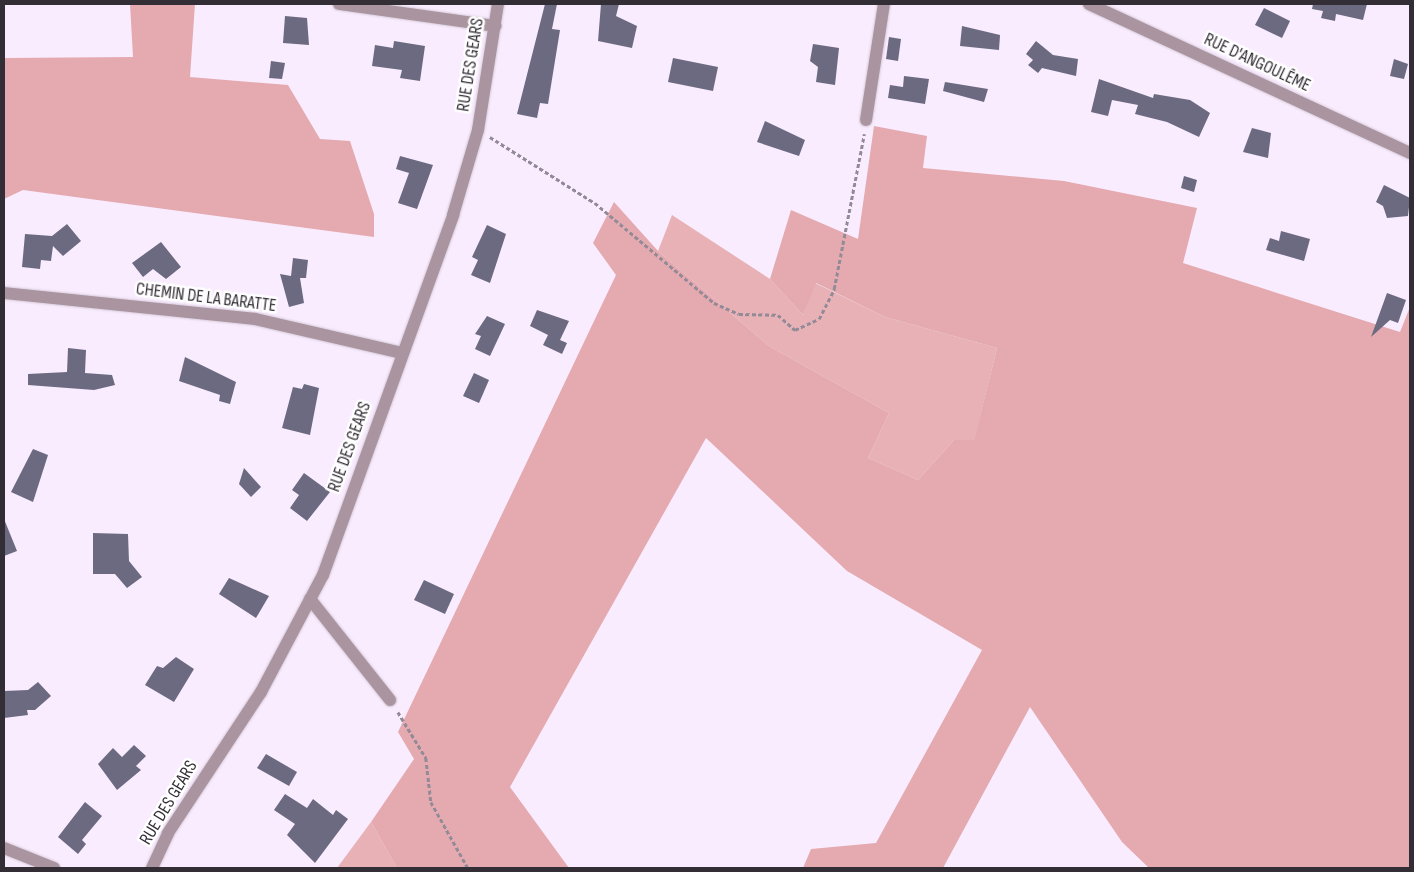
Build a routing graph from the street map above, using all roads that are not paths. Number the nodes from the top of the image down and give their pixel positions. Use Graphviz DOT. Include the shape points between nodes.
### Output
graph roads {
  1 [pos="339,4"];
  2 [pos="498,4"];
  3 [pos="884,4"];
  4 [pos="1089,4"];
  5 [pos="495,26"];
  6 [pos="866,120"];
  7 [pos="1410,154"];
  8 [pos="4,293"];
  9 [pos="402,353"];
  10 [pos="310,599"];
  11 [pos="390,700"];
  12 [pos="4,848"];
  13 [pos="54,868"];
  14 [pos="152,868"];
  1 -- 5 [label="street"];
  2 -- 5 [label="street, RUE DES GEARS"];
  3 -- 6 [label="street"];
  4 -- 7 [label="street, RUE D'ANGOULÊME"];
  5 -- 9 [label="street, RUE DES GEARS" via="478,130 453,215"];
  8 -- 9 [label="street, CHEMIN DE LA BARATTE" via="255,319"];
  9 -- 10 [label="street, RUE DES GEARS" via="323,575"];
  10 -- 11 [label="street"];
  10 -- 14 [label="street, RUE DES GEARS" via="261,692 168,833"];
  12 -- 13 [label="street"];
}
